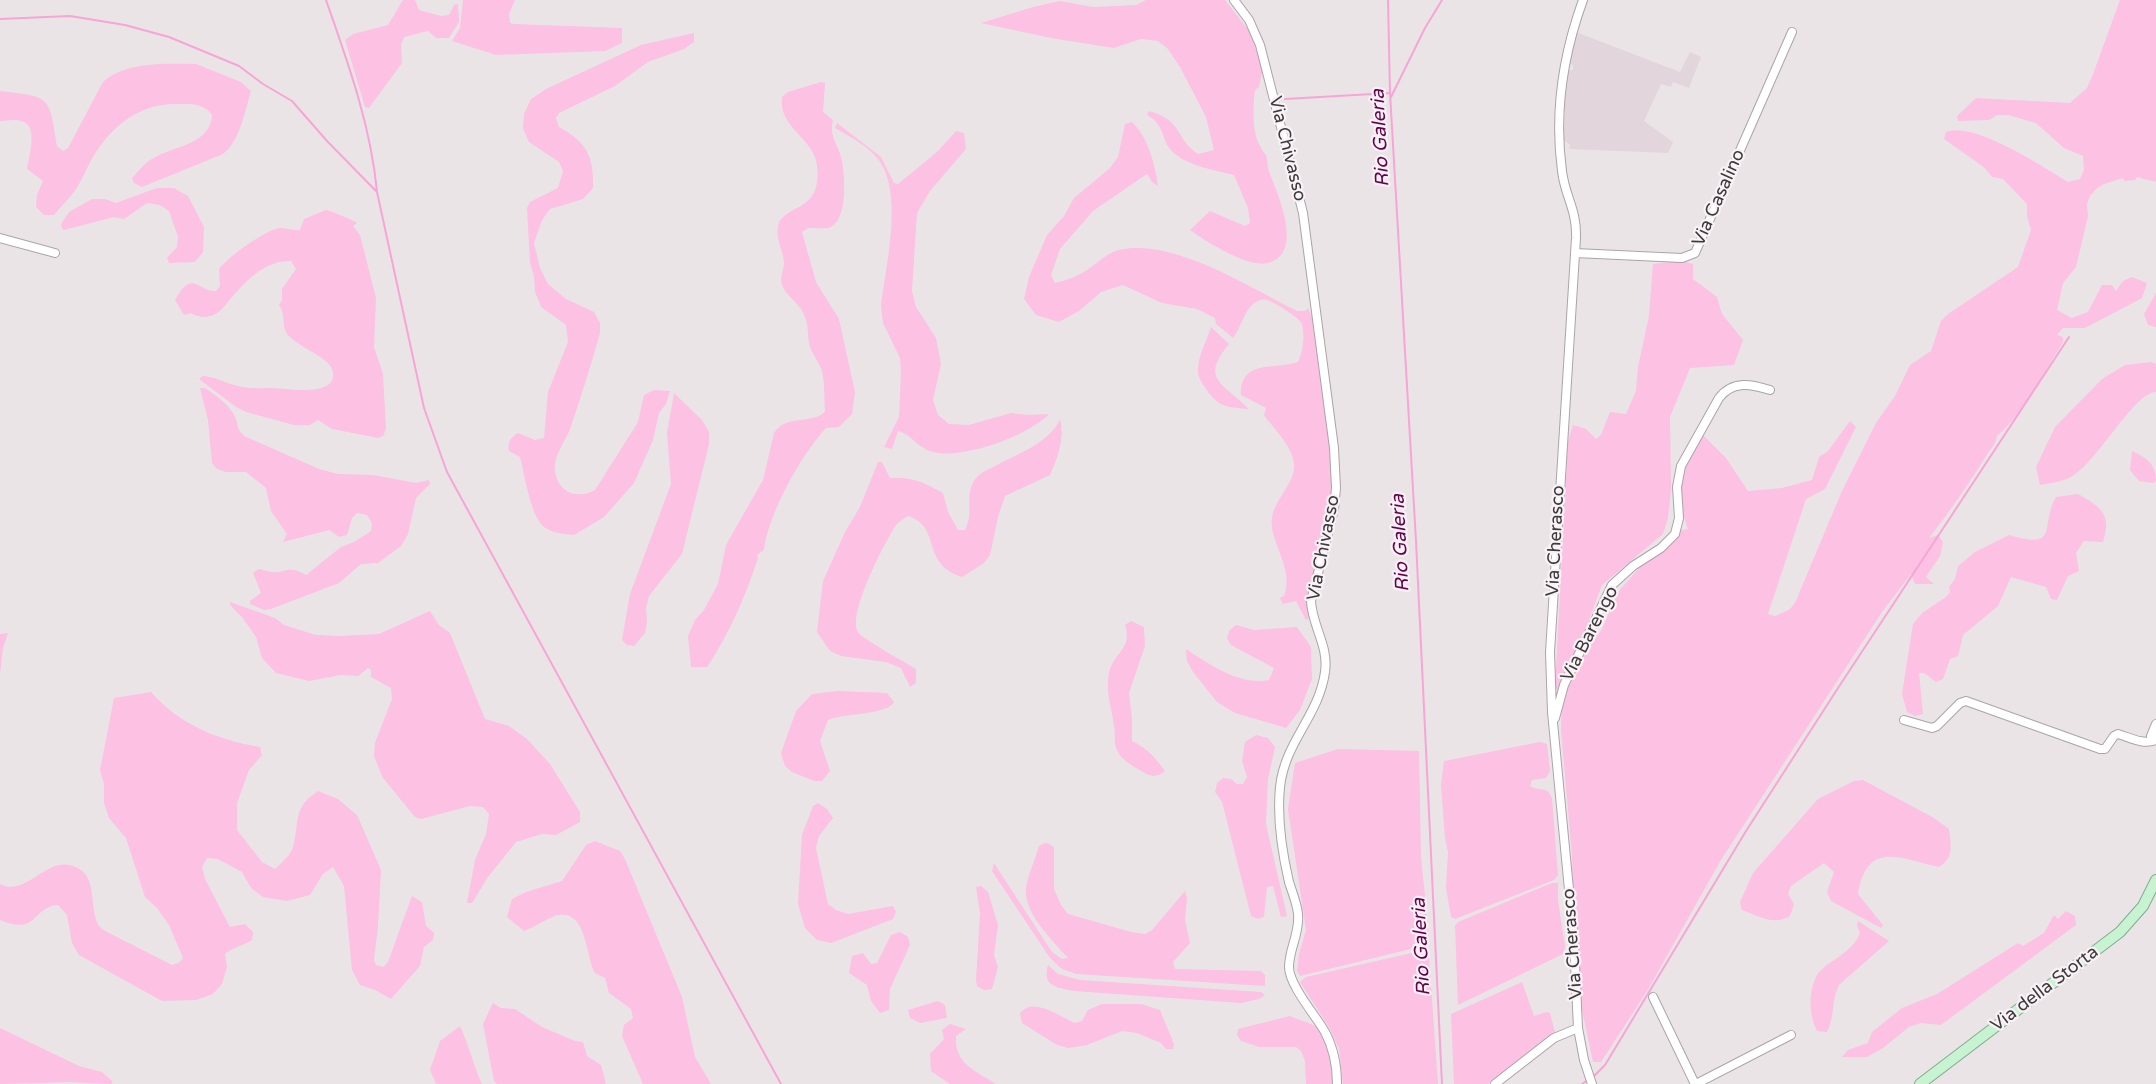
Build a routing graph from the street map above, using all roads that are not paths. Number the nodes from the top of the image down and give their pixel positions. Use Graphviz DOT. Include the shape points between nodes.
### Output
graph roads {
  1 [pos="1234,0"];
  2 [pos="1582,0"];
  3 [pos="1792,32"];
  4 [pos="0,238"];
  5 [pos="55,253"];
  6 [pos="1575,253"];
  7 [pos="1770,390"];
  8 [pos="1904,720"];
  9 [pos="2156,724"];
  10 [pos="1554,725"];
  11 [pos="2156,740"];
  12 [pos="2156,880"];
  13 [pos="1653,997"];
  14 [pos="1578,1028"];
  15 [pos="1792,1035"];
  16 [pos="1592,1083"];
  17 [pos="1337,1084"];
  18 [pos="1495,1084"];
  19 [pos="1695,1084"];
  20 [pos="1920,1084"];
  1 -- 17 [label="street, Via Chivasso" via="1260,45 1303,213 1334,448 1334,509 1311,602 1324,650 1325,670 1313,709 1286,756 1280,801 1282,843 1298,915 1289,961 1290,975 1330,1044"];
  2 -- 6 [label="street, Via Cherasco" via="1569,38 1560,93 1561,170 1576,218"];
  3 -- 6 [label="street, Via Casalino" via="1695,253 1682,258"];
  4 -- 5 [label="street"];
  6 -- 10 [label="street, Via Cherasco" via="1550,652"];
  7 -- 10 [label="street, Via Barengo" via="1738,385 1720,398 1681,466 1677,480 1679,518 1675,534 1661,548 1624,572 1606,594 1564,685"];
  8 -- 11 [label="street" via="1932,728 1966,701 2100,749 2105,749 2118,734 2148,743"];
  9 -- 11 [label="street" via="2151,736"];
  10 -- 14 [label="street, Via Cherasco"];
  12 -- 20 [label="main road, Via della Storta" via="2143,906 2120,932"];
  13 -- 19 [label="street"];
  14 -- 16 [label="street, Via Cherasco"];
  14 -- 18 [label="street" via="1554,1038"];
  15 -- 19 [label="street"];
}
